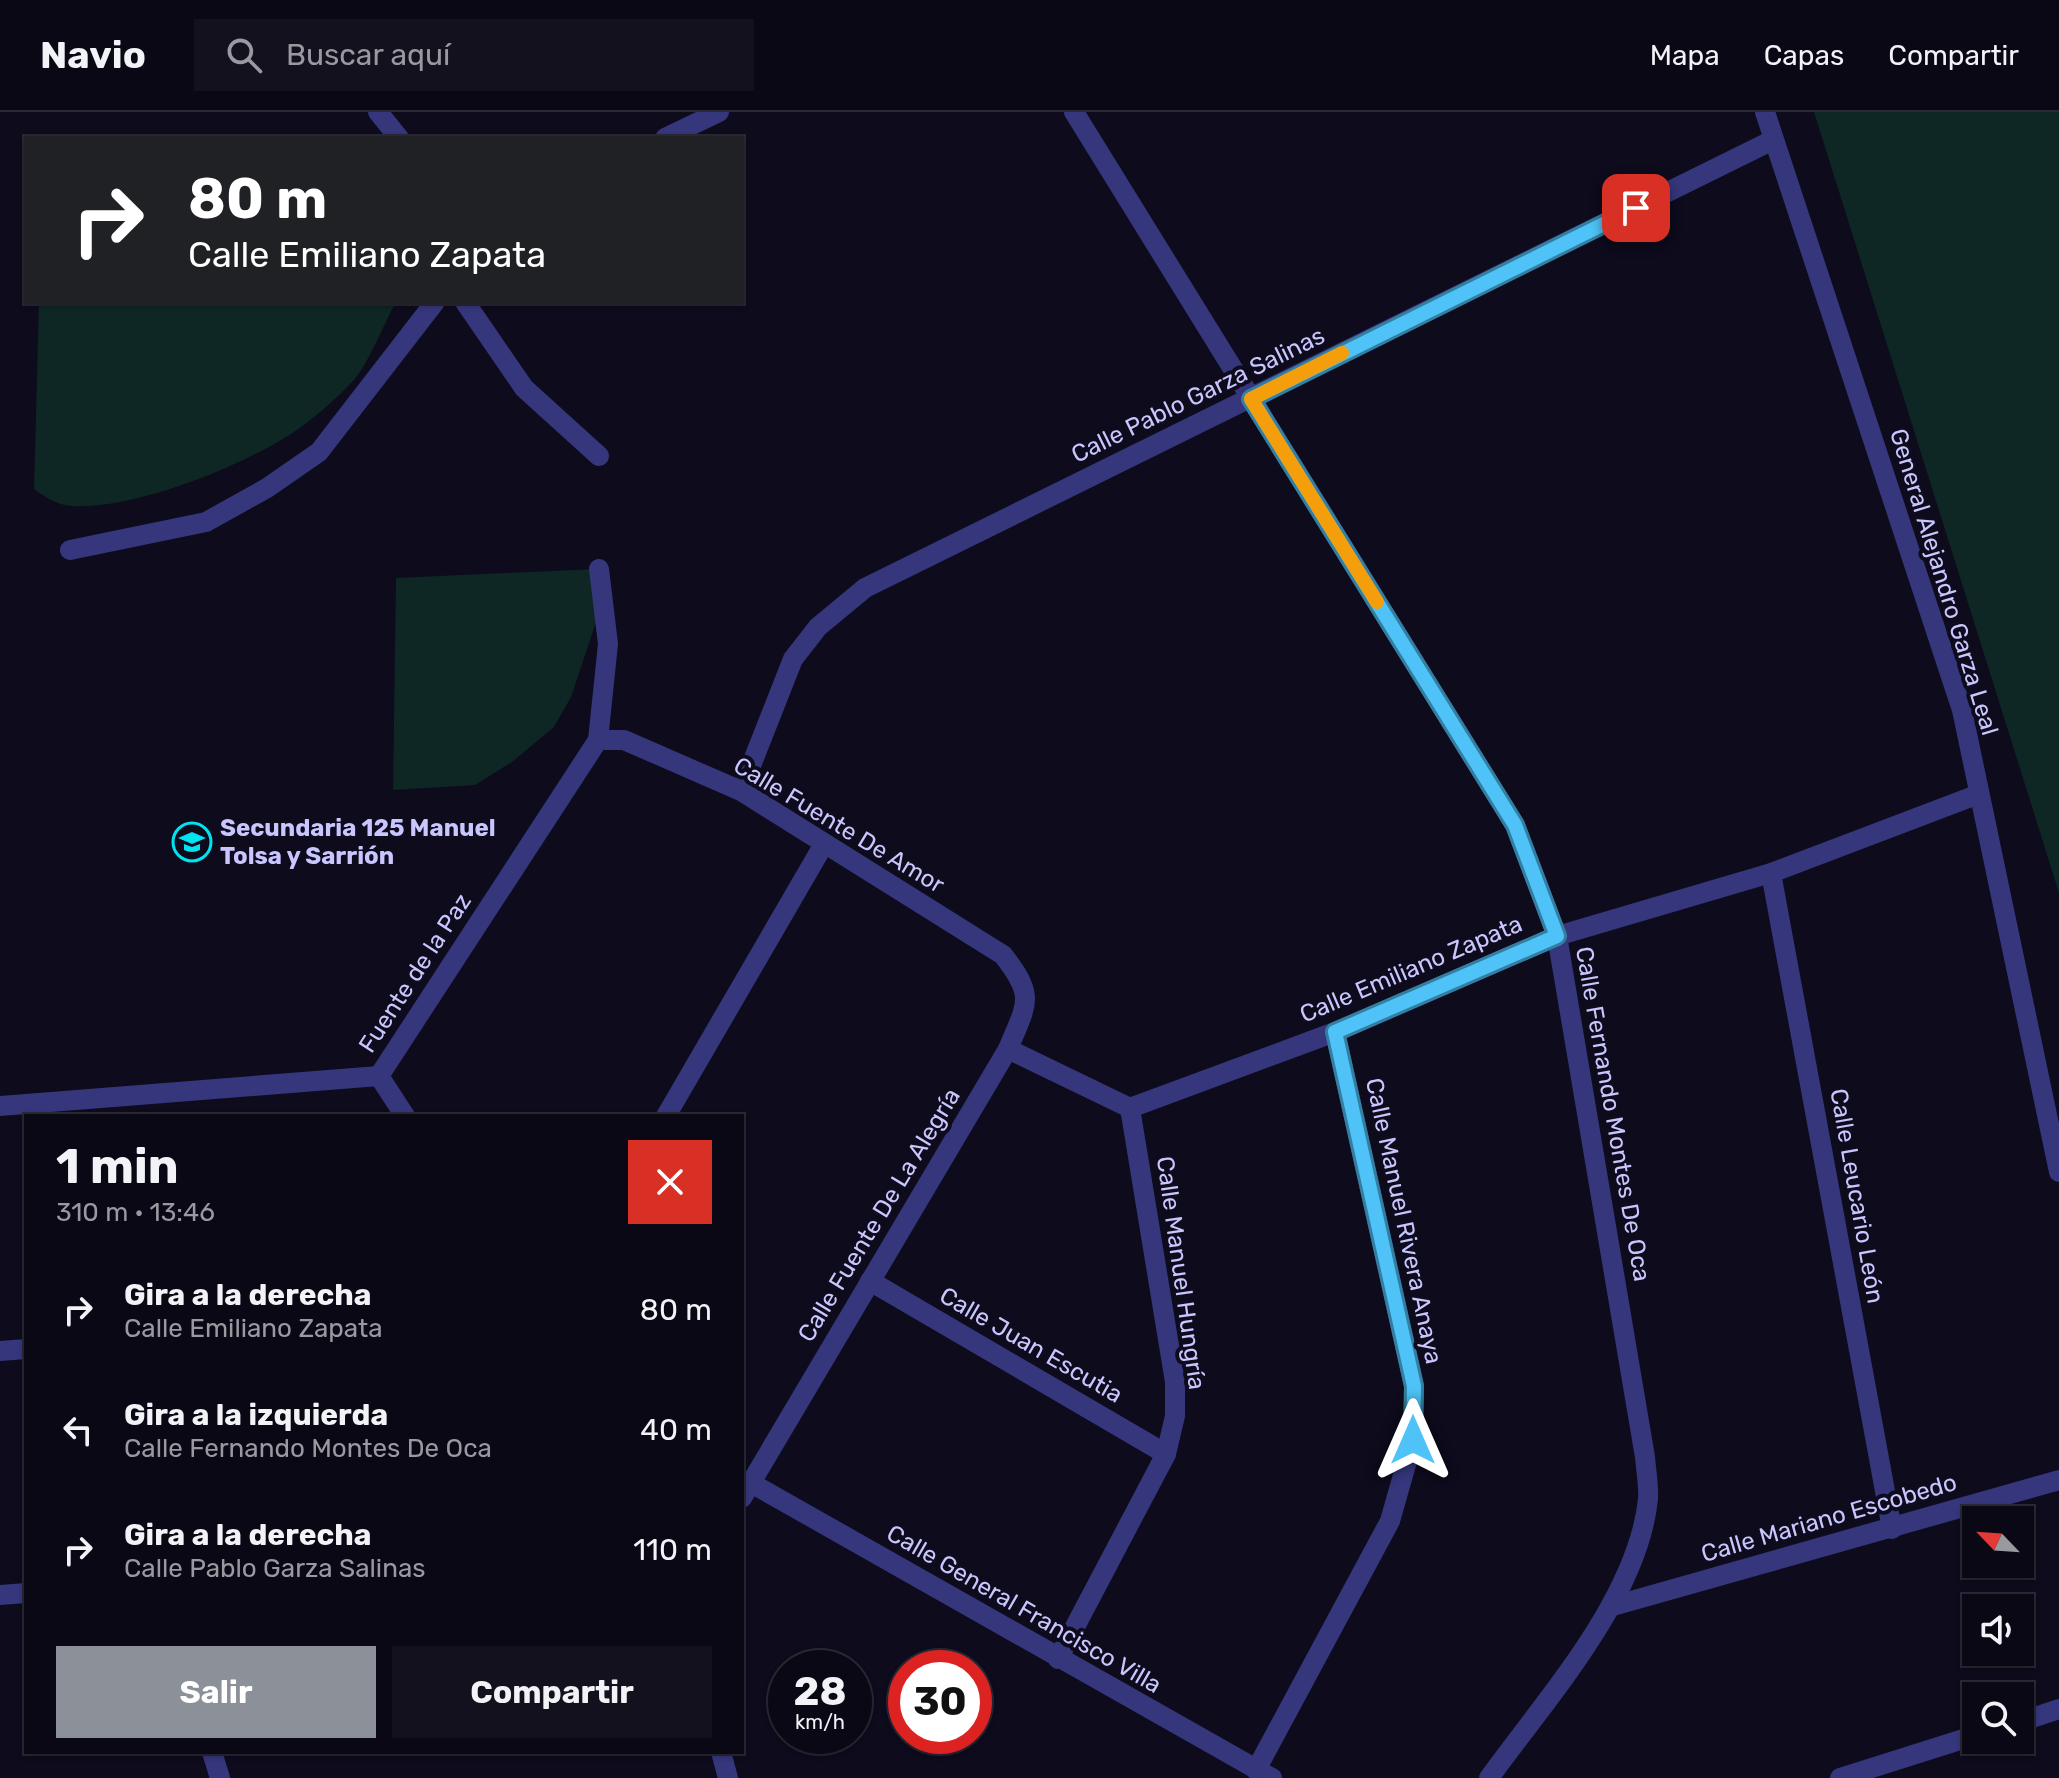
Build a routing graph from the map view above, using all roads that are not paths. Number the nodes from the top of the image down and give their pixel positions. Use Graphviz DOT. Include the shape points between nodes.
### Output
graph roads {
  1 [pos="378,112"];
  2 [pos="719,112"];
  3 [pos="1074,112"];
  4 [pos="1765,112"];
  5 [pos="397,136"];
  6 [pos="669,136"];
  7 [pos="1773,140"];
  8 [pos="433,304"];
  9 [pos="466,304"];
  10 [pos="1251,399"];
  11 [pos="599,456"];
  12 [pos="70,550"];
  13 [pos="599,569"];
  14 [pos="598,740"];
  15 [pos="741,791"];
  16 [pos="1979,794"];
  17 [pos="824,844"];
  18 [pos="1771,873"];
  19 [pos="1557,936"];
  20 [pos="1003,955"];
  21 [pos="1335,1032"];
  22 [pos="1008,1049"];
  23 [pos="379,1076"];
  24 [pos="0,1106"];
  25 [pos="1130,1108"];
  26 [pos="404,1114"];
  27 [pos="667,1114"];
  28 [pos="2058,1159"];
  29 [pos="870,1281"];
  30 [pos="24,1349"];
  31 [pos="0,1351"];
  32 [pos="1166,1454"];
  33 [pos="2059,1480"];
  34 [pos="746,1491"];
  35 [pos="1892,1529"];
  36 [pos="24,1593"];
  37 [pos="0,1595"];
  38 [pos="1613,1606"];
  39 [pos="1058,1659"];
  40 [pos="2059,1709"];
  41 [pos="2034,1717"];
  42 [pos="1962,1739"];
  43 [pos="213,1754"];
  44 [pos="722,1754"];
  45 [pos="1264,1774"];
  46 [pos="220,1778"];
  47 [pos="728,1778"];
  48 [pos="1489,1778"];
  49 [pos="1840,1778"];
  1 -- 5 [label="street"];
  2 -- 6 [label="street"];
  3 -- 10 [label="street, Calle Fernando Montes De Oca"];
  4 -- 7 [label="street, General Alejandro Garza Leal"];
  7 -- 10 [label="street, Calle Pablo Garza Salinas"];
  7 -- 16 [label="street, General Alejandro Garza Leal" via="1962,710"];
  8 -- 12 [label="street" via="319,452 267,488 206,522"];
  9 -- 11 [label="street" via="524,388"];
  10 -- 15 [label="street, Calle Pablo Garza Salinas" via="865,588 839,607 793,659"];
  10 -- 19 [label="street, Calle Fernando Montes De Oca" via="1515,825"];
  13 -- 14 [label="street" via="608,644"];
  14 -- 15 [label="street, Calle Fuente De Amor" via="624,740"];
  14 -- 23 [label="street, Fuente de la Paz"];
  15 -- 17 [label="street, Calle Fuente De Amor"];
  16 -- 18 [label="street, Calle Emiliano Zapata"];
  16 -- 28 [label="street, General Alejandro Garza Leal"];
  17 -- 20 [label="street, Calle Fuente De Amor"];
  17 -- 27 [label="street"];
  18 -- 19 [label="street, Calle Emiliano Zapata"];
  18 -- 35 [label="street, Calle Leucario León"];
  19 -- 21 [label="street, Calle Emiliano Zapata"];
  19 -- 38 [label="street, Calle Fernando Montes De Oca" via="1645,1457 1648,1498 1638,1548"];
  20 -- 22 [label="street, Calle Fuente De La Alegría" via="1026,995"];
  21 -- 25 [label="street, Calle Emiliano Zapata"];
  21 -- 45 [label="street, Calle Manuel Rivera Anaya" via="1414,1386 1413,1440 1390,1521"];
  22 -- 25 [label="street"];
  22 -- 29 [label="street, Calle Fuente De La Alegría"];
  23 -- 24 [label="street, Fuente de la Paz"];
  23 -- 26 [label="street"];
  25 -- 32 [label="street, Calle Manuel Hungría" via="1175,1382 1175,1416"];
  29 -- 32 [label="street, Calle Juan Escutia"];
  29 -- 34 [label="street, Calle Fuente De La Alegría"];
  30 -- 31 [label="street"];
  32 -- 39 [label="street, Calle Manuel Hungría"];
  33 -- 35 [label="street, Calle Mariano Escobedo"];
  34 -- 39 [label="street, Calle General Francisco Villa"];
  35 -- 38 [label="street, Calle Mariano Escobedo"];
  36 -- 37 [label="street"];
  38 -- 48 [label="street, Calle Fernando Montes De Oca"];
  39 -- 45 [label="street, Calle General Francisco Villa"];
  40 -- 41 [label="street"];
  42 -- 49 [label="street"];
  43 -- 46 [label="street"];
  44 -- 47 [label="street"];
}
